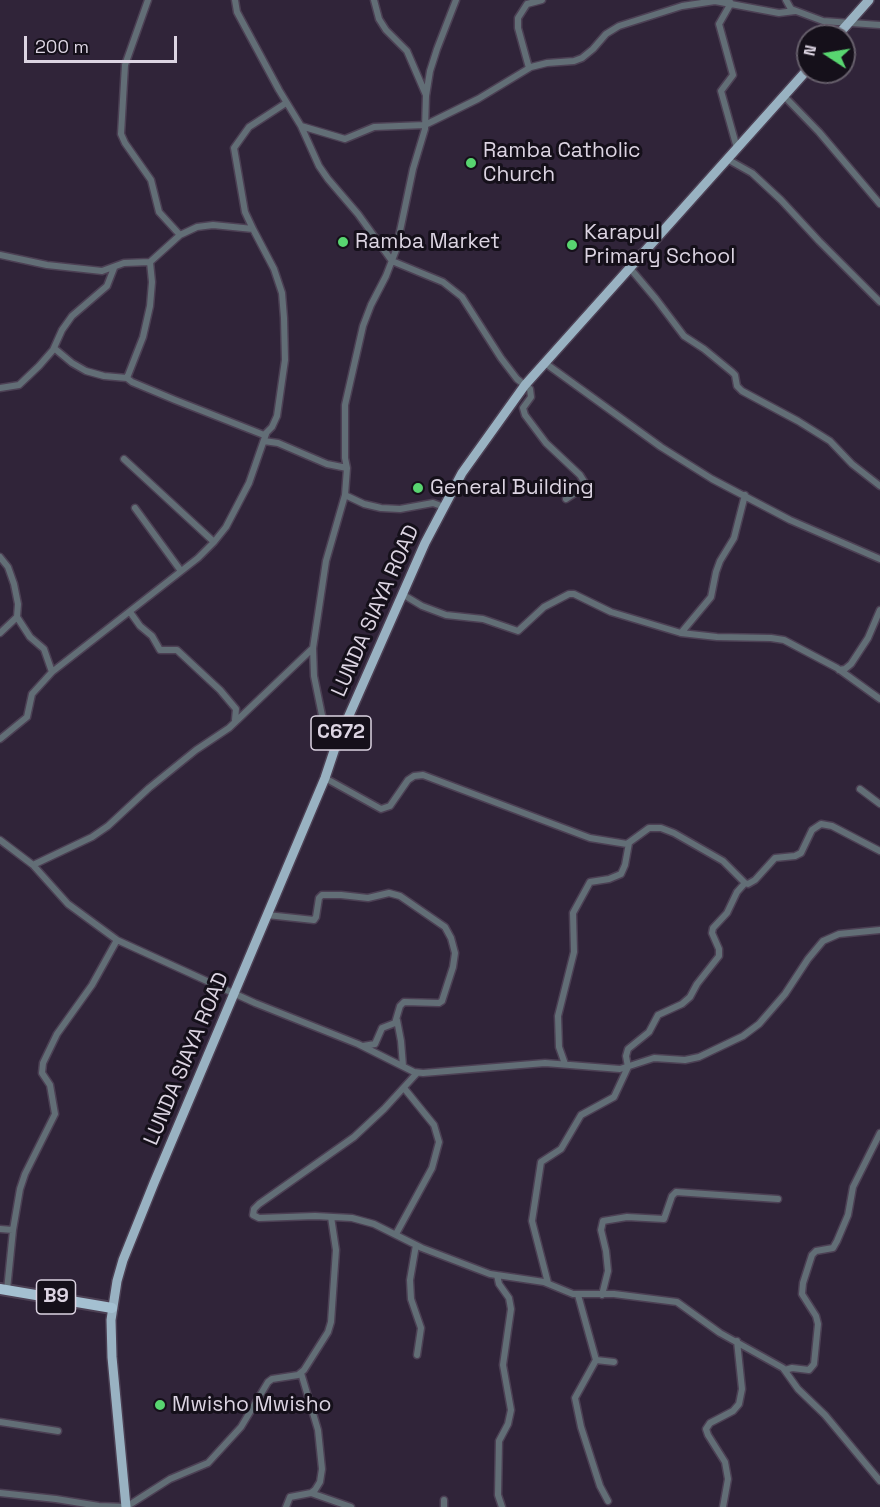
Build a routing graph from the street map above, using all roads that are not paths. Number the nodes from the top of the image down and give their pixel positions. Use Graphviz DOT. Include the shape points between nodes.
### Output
graph roads {
  1 [pos="148,0"];
  2 [pos="235,0"];
  3 [pos="374,0"];
  4 [pos="456,0"];
  5 [pos="542,0"];
  6 [pos="786,0"];
  7 [pos="869,0"];
  8 [pos="730,2"];
  9 [pos="795,11"];
  10 [pos="850,21"];
  11 [pos="847,24"];
  12 [pos="880,25"];
  13 [pos="529,68"];
  14 [pos="796,82"];
  15 [pos="426,96"];
  16 [pos="783,96"];
  17 [pos="286,103"];
  18 [pos="425,125"];
  19 [pos="301,126"];
  20 [pos="737,148"];
  21 [pos="727,159"];
  22 [pos="880,204"];
  23 [pos="253,229"];
  24 [pos="180,235"];
  25 [pos="0,255"];
  26 [pos="392,261"];
  27 [pos="150,262"];
  28 [pos="628,267"];
  29 [pos="114,268"];
  30 [pos="880,302"];
  31 [pos="54,348"];
  32 [pos="545,363"];
  33 [pos="127,378"];
  34 [pos="525,385"];
  35 [pos="0,388"];
  36 [pos="265,437"];
  37 [pos="124,459"];
  38 [pos="347,468"];
  39 [pos="880,486"];
  40 [pos="345,495"];
  41 [pos="745,495"];
  42 [pos="566,499"];
  43 [pos="444,507"];
  44 [pos="135,508"];
  45 [pos="214,542"];
  46 [pos="0,557"];
  47 [pos="880,559"];
  48 [pos="181,571"];
  49 [pos="402,594"];
  50 [pos="880,610"];
  51 [pos="130,612"];
  52 [pos="17,617"];
  53 [pos="0,633"];
  54 [pos="681,633"];
  55 [pos="313,648"];
  56 [pos="839,670"];
  57 [pos="52,672"];
  58 [pos="880,699"];
  59 [pos="229,728"];
  60 [pos="0,740"];
  61 [pos="336,745"];
  62 [pos="325,778"];
  63 [pos="860,789"];
  64 [pos="880,804"];
  65 [pos="0,840"];
  66 [pos="629,843"];
  67 [pos="880,850"];
  68 [pos="33,865"];
  69 [pos="745,883"];
  70 [pos="267,915"];
  71 [pos="880,930"];
  72 [pos="117,940"];
  73 [pos="234,994"];
  74 [pos="397,1020"];
  75 [pos="361,1046"];
  76 [pos="565,1064"];
  77 [pos="403,1066"];
  78 [pos="628,1067"];
  79 [pos="417,1073"];
  80 [pos="404,1088"];
  81 [pos="880,1132"];
  82 [pos="778,1199"];
  83 [pos="330,1217"];
  84 [pos="0,1229"];
  85 [pos="13,1230"];
  86 [pos="396,1234"];
  87 [pos="416,1245"];
  88 [pos="497,1275"];
  89 [pos="548,1283"];
  90 [pos="3,1289"];
  91 [pos="578,1295"];
  92 [pos="602,1295"];
  93 [pos="112,1308"];
  94 [pos="737,1341"];
  95 [pos="417,1354"];
  96 [pos="596,1360"];
  97 [pos="614,1362"];
  98 [pos="785,1370"];
  99 [pos="301,1373"];
  100 [pos="0,1422"];
  101 [pos="58,1431"];
  102 [pos="880,1481"];
  103 [pos="0,1493"];
  104 [pos="311,1493"];
  105 [pos="608,1501"];
  106 [pos="86,1506"];
  107 [pos="126,1507"];
  108 [pos="286,1507"];
  109 [pos="351,1507"];
  110 [pos="502,1507"];
  111 [pos="723,1507"];
  1 -- 24 [label="street" via="125,65 121,134 151,180 159,212"];
  2 -- 17 [label="street" via="237,12"];
  3 -- 15 [label="street" via="386,30 407,51"];
  4 -- 15 [label="street" via="437,49"];
  5 -- 13 [label="street" via="527,4 518,18"];
  6 -- 9 [label="street"];
  7 -- 10 [label="main road"];
  8 -- 9 [label="street" via="779,13"];
  8 -- 13 [label="street" via="692,4 637,19 612,29 582,58"];
  8 -- 20 [label="street" via="719,24 733,75 721,91"];
  9 -- 10 [label="street" via="823,21"];
  10 -- 11 [label="main road"];
  10 -- 12 [label="street"];
  13 -- 18 [label="street"];
  14 -- 16 [label="main road, LUNDA SIAYA ROAD / C672"];
  15 -- 18 [label="street"];
  16 -- 20 [label="main road, LUNDA SIAYA ROAD / C672"];
  16 -- 22 [label="street"];
  17 -- 19 [label="street"];
  17 -- 23 [label="street" via="249,127 234,148 245,212"];
  18 -- 19 [label="street" via="374,127 345,139"];
  18 -- 26 [label="street"];
  19 -- 26 [label="street" via="323,172"];
  20 -- 21 [label="main road, LUNDA SIAYA ROAD / C672"];
  21 -- 28 [label="main road, LUNDA SIAYA ROAD / C672"];
  21 -- 30 [label="street" via="752,173"];
  23 -- 24 [label="street" via="208,225"];
  23 -- 36 [label="street" via="274,269 284,307 282,382 275,421"];
  24 -- 27 [label="street"];
  25 -- 29 [label="street" via="59,267 97,271"];
  26 -- 34 [label="street" via="443,282 462,297 493,347"];
  26 -- 38 [label="street" via="366,316 347,391"];
  27 -- 29 [label="street" via="124,263"];
  27 -- 33 [label="street" via="150,306"];
  28 -- 32 [label="main road, LUNDA SIAYA ROAD / C672"];
  28 -- 39 [label="street" via="684,336 732,372 742,391 830,441"];
  29 -- 31 [label="street" via="107,286 72,316"];
  31 -- 33 [label="street" via="86,371"];
  31 -- 35 [label="street" via="22,383"];
  32 -- 34 [label="main road, LUNDA SIAYA ROAD / C672"];
  32 -- 41 [label="street" via="661,447"];
  33 -- 36 [label="street"];
  34 -- 42 [label="street" via="532,394 523,408 525,415 584,480 584,487"];
  34 -- 43 [label="main road, LUNDA SIAYA ROAD / C672" via="477,450"];
  36 -- 38 [label="street" via="327,464"];
  36 -- 45 [label="street" via="241,498"];
  37 -- 45 [label="street"];
  38 -- 40 [label="street"];
  40 -- 43 [label="street" via="381,508 433,503"];
  40 -- 55 [label="street" via="326,561"];
  41 -- 47 [label="street" via="790,520"];
  41 -- 54 [label="street" via="734,538 716,572 714,599"];
  43 -- 49 [label="main road, LUNDA SIAYA ROAD / C672"];
  44 -- 48 [label="street"];
  45 -- 48 [label="street"];
  46 -- 52 [label="street" via="14,584"];
  48 -- 51 [label="street"];
  49 -- 54 [label="street" via="446,615 483,619 518,631 544,607 574,594 611,612"];
  49 -- 61 [label="main road, LUNDA SIAYA ROAD / C672"];
  50 -- 56 [label="street" via="851,664"];
  51 -- 57 [label="street"];
  51 -- 59 [label="street" via="160,650 177,650 236,709 236,720"];
  52 -- 53 [label="street"];
  52 -- 57 [label="street" via="44,649"];
  54 -- 56 [label="street" via="780,639"];
  55 -- 59 [label="street"];
  55 -- 61 [label="street" via="324,725"];
  56 -- 58 [label="street"];
  57 -- 60 [label="street" via="32,694 27,717"];
  59 -- 68 [label="street" via="155,783 108,826"];
  61 -- 62 [label="main road, LUNDA SIAYA ROAD / C672"];
  62 -- 66 [label="street" via="385,809 408,780 418,775 430,776 590,838"];
  62 -- 70 [label="main road, LUNDA SIAYA ROAD / C672"];
  63 -- 64 [label="street"];
  65 -- 68 [label="street"];
  66 -- 69 [label="street" via="649,828 668,830 723,861"];
  66 -- 76 [label="street" via="621,874 590,882 573,913 574,952 558,1016 559,1047"];
  67 -- 69 [label="street" via="820,824 812,830 801,854 774,858 751,883"];
  68 -- 72 [label="street" via="68,904"];
  69 -- 78 [label="street" via="713,928 719,956 686,1001 660,1012 649,1032 629,1046"];
  70 -- 73 [label="main road, LUNDA SIAYA ROAD / C672"];
  70 -- 74 [label="street" via="314,920 322,895 368,898 389,893 400,896 441,924 455,953 442,1001 404,1002"];
  71 -- 78 [label="street" via="839,934 823,941 769,1014 743,1036 699,1057 654,1059"];
  72 -- 73 [label="street"];
  72 -- 85 [label="street" via="43,1063 42,1073 50,1085 55,1114 25,1174"];
  73 -- 75 [label="street"];
  73 -- 93 [label="main road, LUNDA SIAYA ROAD / C672" via="129,1245"];
  74 -- 75 [label="street" via="382,1028 374,1045"];
  74 -- 77 [label="street"];
  75 -- 77 [label="street"];
  76 -- 78 [label="street"];
  76 -- 79 [label="street"];
  77 -- 79 [label="street"];
  78 -- 89 [label="street" via="611,1100 581,1115 561,1149 541,1162 531,1221"];
  79 -- 80 [label="street"];
  80 -- 83 [label="street" via="354,1137 252,1212 259,1218"];
  80 -- 86 [label="street" via="434,1125 439,1142 432,1168"];
  81 -- 98 [label="street" via="853,1187 848,1215 837,1241 833,1248 812,1255 803,1283 804,1299 818,1324 813,1366 808,1370"];
  82 -- 92 [label="street" via="676,1192 664,1219 627,1217 603,1221 608,1277"];
  83 -- 86 [label="street" via="362,1220"];
  83 -- 99 [label="street" via="336,1258 330,1328"];
  84 -- 85 [label="street"];
  85 -- 90 [label="street"];
  86 -- 87 [label="street"];
  87 -- 88 [label="street"];
  87 -- 95 [label="street" via="410,1280 411,1299 421,1328"];
  88 -- 89 [label="street"];
  88 -- 110 [label="street" via="511,1309 503,1365 511,1410 499,1441 498,1495"];
  89 -- 91 [label="street"];
  90 -- 93 [label="highway, B9"];
  91 -- 92 [label="street"];
  91 -- 96 [label="street"];
  92 -- 94 [label="street" via="677,1302"];
  93 -- 107 [label="main road, LUNDA SIAYA ROAD / C672" via="112,1357"];
  94 -- 98 [label="street"];
  94 -- 111 [label="street" via="740,1404 706,1429 725,1462 728,1479"];
  96 -- 97 [label="street"];
  96 -- 105 [label="street" via="575,1398 584,1437"];
  98 -- 102 [label="street"];
  99 -- 104 [label="street" via="321,1454 321,1476"];
  99 -- 107 [label="street" via="268,1382 241,1426 208,1463 174,1477"];
  100 -- 101 [label="street"];
  103 -- 106 [label="street"];
  104 -- 108 [label="street" via="293,1495"];
  104 -- 109 [label="street"];
  106 -- 107 [label="street"];
}
